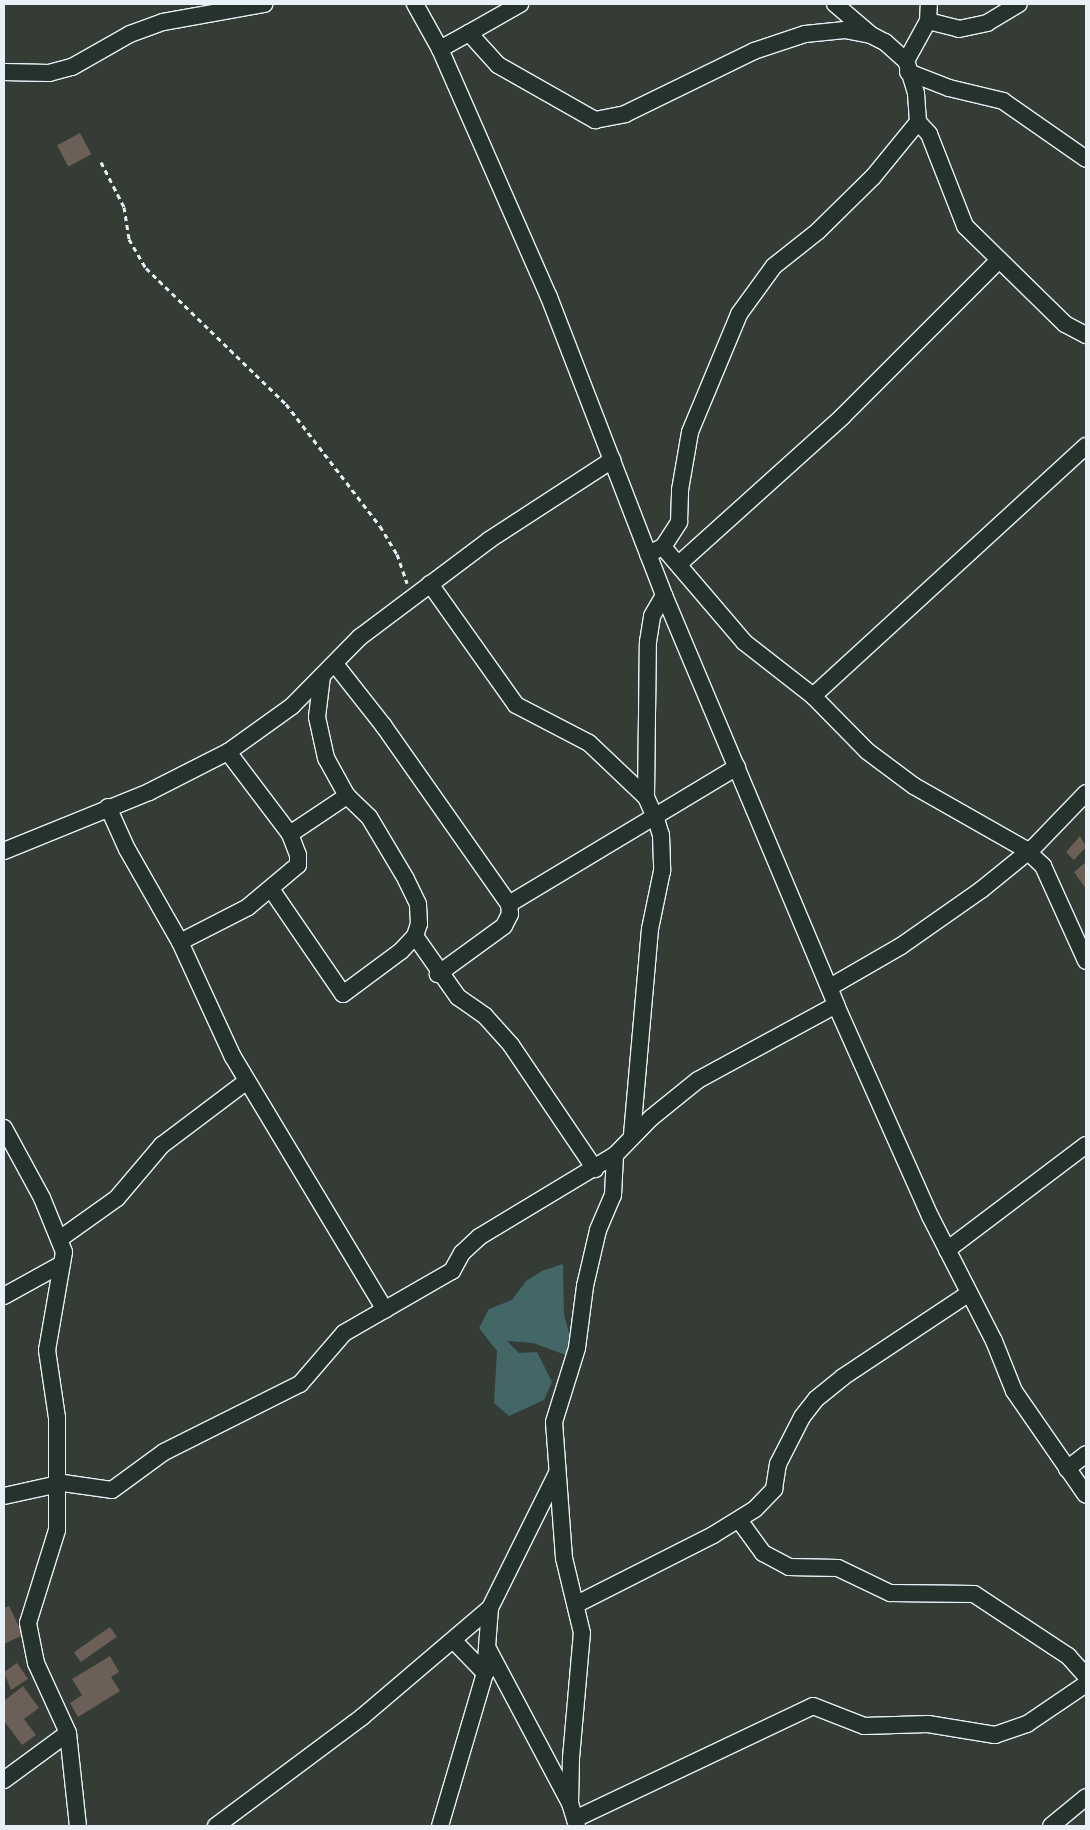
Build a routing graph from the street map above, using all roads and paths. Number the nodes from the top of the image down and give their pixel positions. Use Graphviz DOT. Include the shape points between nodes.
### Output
graph roads {
  1 [pos="264,4"];
  2 [pos="415,4"];
  3 [pos="520,4"];
  4 [pos="835,4"];
  5 [pos="929,4"];
  6 [pos="1019,4"];
  7 [pos="928,21"];
  8 [pos="469,33"];
  9 [pos="871,35"];
  10 [pos="440,48"];
  11 [pos="907,67"];
  12 [pos="4,72"];
  13 [pos="918,122"];
  14 [pos="1086,158"];
  15 [pos="101,162"];
  16 [pos="998,261"];
  17 [pos="1086,335"];
  18 [pos="1086,446"];
  19 [pos="612,460"];
  20 [pos="663,547"];
  21 [pos="648,554"];
  22 [pos="680,562"];
  23 [pos="430,584"];
  24 [pos="664,595"];
  25 [pos="412,598"];
  26 [pos="335,664"];
  27 [pos="322,678"];
  28 [pos="813,696"];
  29 [pos="228,752"];
  30 [pos="737,767"];
  31 [pos="1086,792"];
  32 [pos="347,796"];
  33 [pos="646,797"];
  34 [pos="108,807"];
  35 [pos="656,819"];
  36 [pos="290,834"];
  37 [pos="4,851"];
  38 [pos="1028,852"];
  39 [pos="271,889"];
  40 [pos="509,904"];
  41 [pos="415,936"];
  42 [pos="180,942"];
  43 [pos="1086,961"];
  44 [pos="438,974"];
  45 [pos="830,986"];
  46 [pos="836,1005"];
  47 [pos="247,1081"];
  48 [pos="4,1128"];
  49 [pos="632,1136"];
  50 [pos="1086,1146"];
  51 [pos="615,1155"];
  52 [pos="595,1168"];
  53 [pos="61,1238"];
  54 [pos="947,1250"];
  55 [pos="62,1264"];
  56 [pos="968,1294"];
  57 [pos="4,1296"];
  58 [pos="384,1310"];
  59 [pos="1086,1454"];
  60 [pos="1067,1469"];
  61 [pos="557,1473"];
  62 [pos="54,1484"];
  63 [pos="1086,1495"];
  64 [pos="4,1496"];
  65 [pos="738,1520"];
  66 [pos="576,1604"];
  67 [pos="490,1608"];
  68 [pos="454,1641"];
  69 [pos="487,1647"];
  70 [pos="485,1673"];
  71 [pos="1086,1676"];
  72 [pos="1086,1684"];
  73 [pos="68,1733"];
  74 [pos="4,1780"];
  75 [pos="1086,1797"];
  76 [pos="574,1816"];
  77 [pos="78,1826"];
  78 [pos="216,1826"];
  79 [pos="440,1826"];
  80 [pos="1051,1826"];
  1 -- 12 [label="street" via="163,22 130,34 64,69 49,73"];
  2 -- 10 [label="street"];
  3 -- 8 [label="street"];
  4 -- 9 [label="street"];
  5 -- 7 [label="street"];
  6 -- 7 [label="street" via="987,23 959,29"];
  7 -- 11 [label="street"];
  8 -- 9 [label="street" via="498,65 595,120 625,114 754,51 805,34 845,30"];
  8 -- 10 [label="street"];
  9 -- 11 [label="street" via="885,42"];
  10 -- 19 [label="street" via="549,297"];
  11 -- 13 [label="street" via="916,93"];
  11 -- 14 [label="street" via="949,88 1003,100"];
  13 -- 16 [label="street" via="929,134 957,212"];
  13 -- 20 [label="street" via="873,177 818,231 774,266 739,314 690,432 680,490 679,522"];
  15 -- 25 [label="path" via="124,207 129,239 146,268 286,404 333,462 397,554"];
  16 -- 17 [label="street" via="1064,324"];
  16 -- 22 [label="street" via="843,416"];
  18 -- 28 [label="street" via="1069,465"];
  19 -- 21 [label="street"];
  19 -- 23 [label="street" via="489,540"];
  20 -- 21 [label="street"];
  20 -- 22 [label="street"];
  21 -- 24 [label="street"];
  22 -- 28 [label="street" via="744,642"];
  23 -- 25 [label="street"];
  23 -- 33 [label="street" via="516,705 589,744"];
  24 -- 30 [label="street"];
  24 -- 33 [label="street" via="652,616 648,642"];
  25 -- 26 [label="street" via="360,637"];
  26 -- 27 [label="street"];
  26 -- 40 [label="street" via="383,725"];
  27 -- 29 [label="street" via="292,706"];
  27 -- 32 [label="street" via="318,732 331,770"];
  28 -- 38 [label="street" via="867,751 898,775"];
  29 -- 34 [label="street" via="149,792"];
  29 -- 36 [label="street"];
  30 -- 35 [label="street"];
  30 -- 45 [label="street"];
  31 -- 38 [label="street"];
  32 -- 36 [label="street"];
  32 -- 41 [label="street" via="369,817 418,904 419,924"];
  33 -- 35 [label="street"];
  34 -- 37 [label="street"];
  34 -- 42 [label="street" via="126,849"];
  35 -- 40 [label="street"];
  35 -- 49 [label="street" via="661,835 662,871 650,929"];
  36 -- 39 [label="street" via="298,865"];
  38 -- 43 [label="street" via="1043,866"];
  38 -- 45 [label="street" via="901,946"];
  39 -- 41 [label="street" via="343,994 371,976"];
  39 -- 42 [label="street" via="248,907"];
  40 -- 44 [label="street" via="510,914 504,926"];
  41 -- 44 [label="street"];
  42 -- 47 [label="street"];
  44 -- 52 [label="street" via="458,997 485,1016 512,1045"];
  45 -- 46 [label="street"];
  46 -- 49 [label="street" via="720,1066"];
  46 -- 54 [label="street"];
  47 -- 53 [label="street" via="162,1145 117,1198"];
  47 -- 58 [label="street"];
  48 -- 53 [label="street"];
  49 -- 51 [label="street"];
  50 -- 54 [label="street"];
  51 -- 52 [label="street"];
  51 -- 61 [label="street" via="613,1195 598,1230 585,1286 577,1348 554,1422"];
  52 -- 58 [label="street" via="479,1237 462,1253 452,1271"];
  53 -- 55 [label="street"];
  54 -- 56 [label="street"];
  55 -- 57 [label="street"];
  55 -- 62 [label="street" via="47,1350 57,1418 58,1459"];
  56 -- 60 [label="street" via="994,1341 1014,1391"];
  56 -- 65 [label="street" via="843,1377 816,1399 802,1417 778,1464 774,1489"];
  58 -- 62 [label="street" via="344,1333 300,1384 164,1452 142,1465 121,1486 105,1491"];
  59 -- 60 [label="street"];
  60 -- 63 [label="street"];
  61 -- 66 [label="street" via="564,1558"];
  61 -- 67 [label="street"];
  62 -- 64 [label="street"];
  62 -- 73 [label="street" via="56,1530 28,1623 36,1663"];
  65 -- 66 [label="street"];
  65 -- 71 [label="street" via="763,1553 789,1567 838,1568 890,1593 974,1594 1068,1656"];
  66 -- 76 [label="street" via="582,1633"];
  67 -- 68 [label="street"];
  67 -- 69 [label="street"];
  68 -- 70 [label="street"];
  68 -- 78 [label="street" via="362,1717"];
  69 -- 70 [label="street"];
  69 -- 76 [label="street"];
  70 -- 79 [label="street"];
  72 -- 76 [label="street" via="1027,1724 995,1735 928,1724 864,1726 813,1706"];
  73 -- 74 [label="street"];
  73 -- 77 [label="street"];
  75 -- 80 [label="street"];
}
